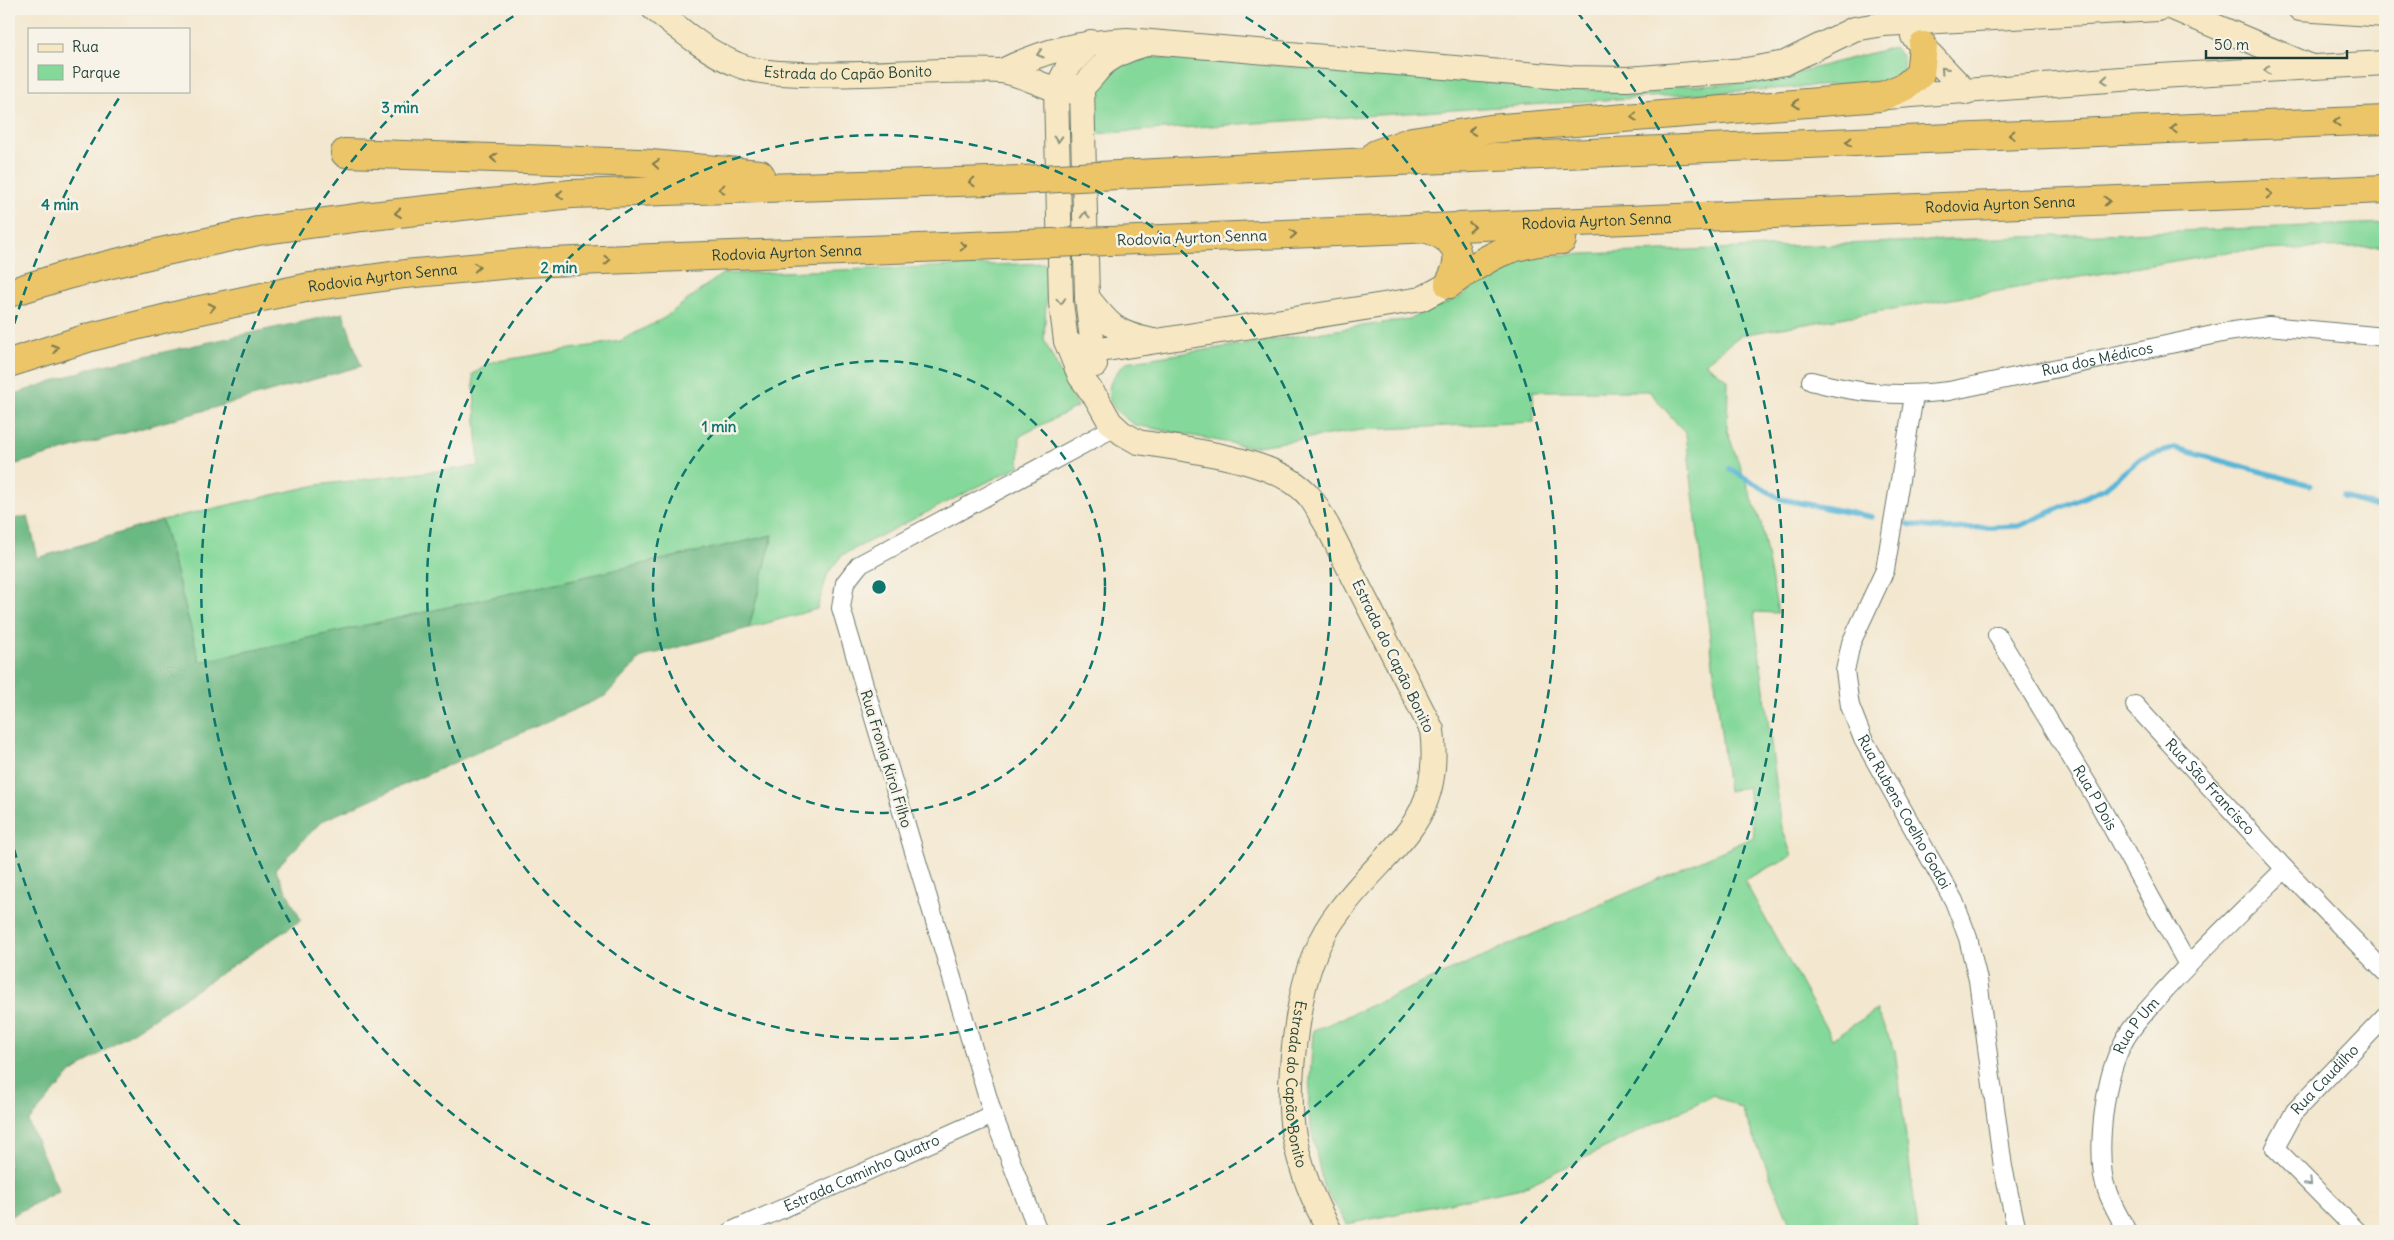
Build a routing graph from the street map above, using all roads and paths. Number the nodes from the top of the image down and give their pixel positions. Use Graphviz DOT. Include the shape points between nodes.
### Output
graph roads {
  1 [pos="654,9"];
  2 [pos="2158,9"];
  3 [pos="2175,9"];
  4 [pos="2300,9"];
  5 [pos="2385,15"];
  6 [pos="1884,24"];
  7 [pos="1091,42"];
  8 [pos="1157,42"];
  9 [pos="1923,46"];
  10 [pos="2385,63"];
  11 [pos="2313,67"];
  12 [pos="1002,71"];
  13 [pos="1082,88"];
  14 [pos="1056,90"];
  15 [pos="1966,92"];
  16 [pos="1880,97"];
  17 [pos="2385,120"];
  18 [pos="344,153"];
  19 [pos="1349,163"];
  20 [pos="826,186"];
  21 [pos="2385,189"];
  22 [pos="1953,208"];
  23 [pos="1428,229"];
  24 [pos="1449,284"];
  25 [pos="9,293"];
  26 [pos="1087,297"];
  27 [pos="2385,337"];
  28 [pos="1066,341"];
  29 [pos="1153,341"];
  30 [pos="1094,351"];
  31 [pos="9,363"];
  32 [pos="1811,381"];
  33 [pos="1914,396"];
  34 [pos="1098,399"];
  35 [pos="1115,427"];
  36 [pos="1997,634"];
  37 [pos="2135,704"];
  38 [pos="2285,868"];
  39 [pos="2188,965"];
  40 [pos="2385,972"];
  41 [pos="2385,1017"];
  42 [pos="993,1115"];
  43 [pos="732,1231"];
  44 [pos="1038,1231"];
  45 [pos="1330,1231"];
  46 [pos="2017,1231"];
  47 [pos="2127,1231"];
  48 [pos="2357,1231"];
  1 -- 12 [label="street, Estrada do Capão Bonito" via="704,48 737,65 773,72"];
  2 -- 6 [label="street"];
  3 -- 11 [label="street"];
  4 -- 5 [label="street"];
  6 -- 8 [label="street" via="1854,29 1785,63 1746,70 1627,79 1573,78"];
  6 -- 9 [label="street" via="1912,35"];
  7 -- 8 [label="street"];
  7 -- 12 [label="street, one-way" via="1034,56"];
  7 -- 14 [label="street" via="1067,68"];
  8 -- 13 [label="street" via="1125,50 1106,62"];
  15 -- 9 [label="street, one-way"];
  9 -- 16 [label="highway" via="1920,74 1906,86"];
  10 -- 11 [label="street"];
  11 -- 15 [label="street, one-way"];
  12 -- 14 [label="street, Estrada do Capão Bonito"];
  13 -- 14 [label="street, Estrada do Capão Bonito" via="1070,92"];
  26 -- 13 [label="street, Estrada do Capão Bonito, one-way"];
  14 -- 28 [label="street, Estrada do Capão Bonito, one-way" via="1061,303"];
  15 -- 16 [label="street"];
  16 -- 19 [label="highway, one-way" via="1490,129 1412,141"];
  17 -- 19 [label="highway, one-way"];
  20 -- 18 [label="highway, one-way" via="756,173 640,163"];
  19 -- 20 [label="highway, one-way, bridge" via="1021,180"];
  20 -- 25 [label="highway, one-way" via="571,194 362,217 258,231 67,275"];
  22 -- 21 [label="highway, Rodovia Ayrton Senna, one-way"];
  23 -- 22 [label="highway, Rodovia Ayrton Senna, one-way"];
  22 -- 24 [label="highway" via="1879,224 1547,240 1512,246 1486,258"];
  23 -- 24 [label="highway" via="1443,235 1453,244 1458,256 1458,268"];
  31 -- 23 [label="highway, Rodovia Ayrton Senna, one-way, bridge" via="91,337 191,312 310,287 405,274 534,263"];
  24 -- 29 [label="street" via="1421,299"];
  26 -- 29 [label="street" via="1108,323 1128,336"];
  26 -- 30 [label="street, Estrada do Capão Bonito"];
  27 -- 33 [label="street, Rua dos Médicos" via="2269,326"];
  28 -- 30 [label="street" via="1080,350"];
  28 -- 34 [label="street, Estrada do Capão Bonito" via="1080,376"];
  29 -- 30 [label="street"];
  30 -- 34 [label="street, Estrada do Capão Bonito"];
  32 -- 33 [label="street, Rua dos Médicos" via="1870,394"];
  33 -- 46 [label="street, Rua Rubens Coelho Godoi" via="1885,570 1851,642 1845,671 1850,706 1864,739 1954,901 1968,938 1978,980 2003,1167"];
  34 -- 35 [label="street, Estrada do Capão Bonito"];
  35 -- 42 [label="street, Rua Fronia Kirol Filho" via="859,565 845,583 841,608"];
  35 -- 45 [label="street, Estrada do Capão Bonito" via="1138,442 1253,463 1280,475 1308,495 1328,525 1432,730 1435,754 1429,796 1417,820 1324,933 1314,954 1296,1029 1290,1097 1294,1135 1313,1201"];
  36 -- 39 [label="street, Rua P Dois" via="2094,795"];
  37 -- 38 [label="street, Rua São Francisco"];
  38 -- 39 [label="street, Rua P Um"];
  38 -- 40 [label="street, Rua São Francisco"];
  39 -- 47 [label="street, Rua P Um" via="2123,1042 2108,1089 2101,1135 2103,1177"];
  41 -- 48 [label="street, Rua Caudilho, one-way" via="2295,1111 2275,1148"];
  42 -- 43 [label="street, Estrada Caminho Quatro"];
  42 -- 44 [label="street, Rua Fronia Kirol Filho"];
}
